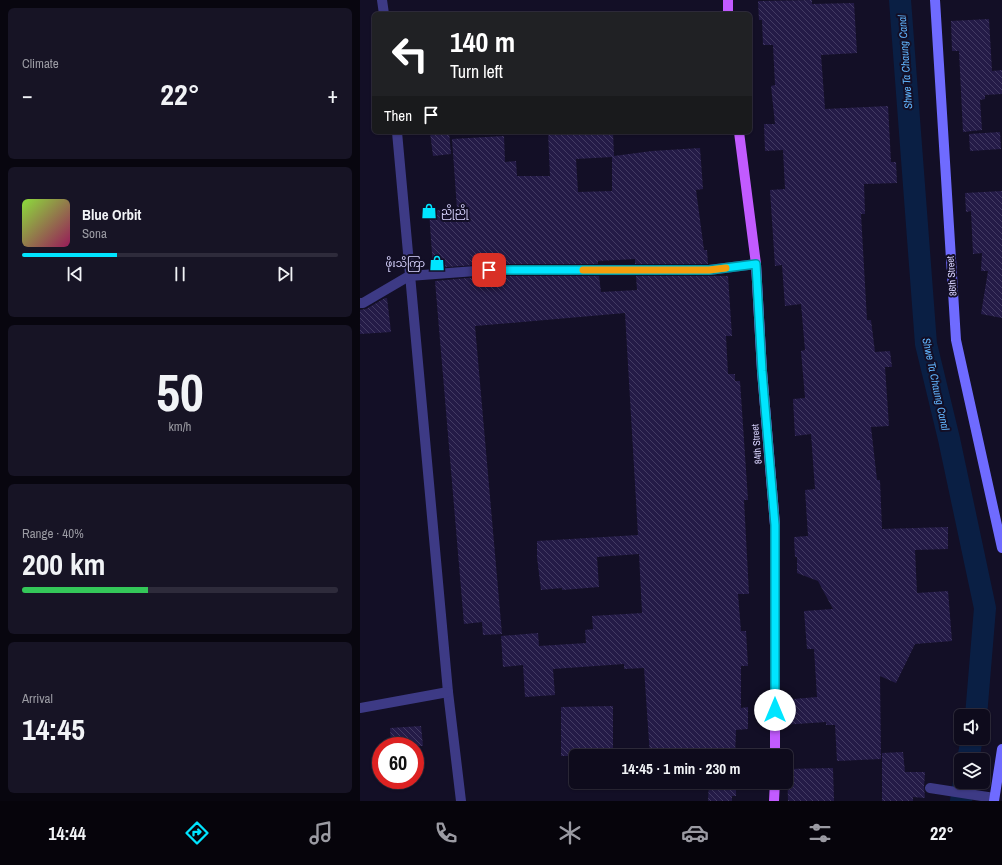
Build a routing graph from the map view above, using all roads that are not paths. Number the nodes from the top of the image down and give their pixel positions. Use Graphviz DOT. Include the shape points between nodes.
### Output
graph roads {
  1 [pos="382,0"];
  2 [pos="728,0"];
  3 [pos="935,0"];
  4 [pos="384,12"];
  5 [pos="728,12"];
  6 [pos="397,134"];
  7 [pos="739,134"];
  8 [pos="756,264"];
  9 [pos="409,276"];
  10 [pos="360,303"];
  11 [pos="1002,548"];
  12 [pos="448,692"];
  13 [pos="360,708"];
  14 [pos="775,749"];
  15 [pos="1002,749"];
  16 [pos="930,788"];
  17 [pos="774,789"];
  18 [pos="994,799"];
  19 [pos="461,801"];
  20 [pos="774,801"];
  1 -- 4 [label="street"];
  2 -- 5 [label="main road"];
  3 -- 11 [label="main road, 86th Street" via="956,340"];
  6 -- 9 [label="street"];
  7 -- 8 [label="main road, 84th Street"];
  8 -- 9 [label="street" via="709,270 489,270"];
  8 -- 14 [label="main road, 84th Street" via="775,525"];
  9 -- 10 [label="street"];
  9 -- 12 [label="street"];
  12 -- 13 [label="street"];
  12 -- 19 [label="street"];
  15 -- 18 [label="main road"];
  16 -- 18 [label="street"];
  17 -- 20 [label="main road"];
}
